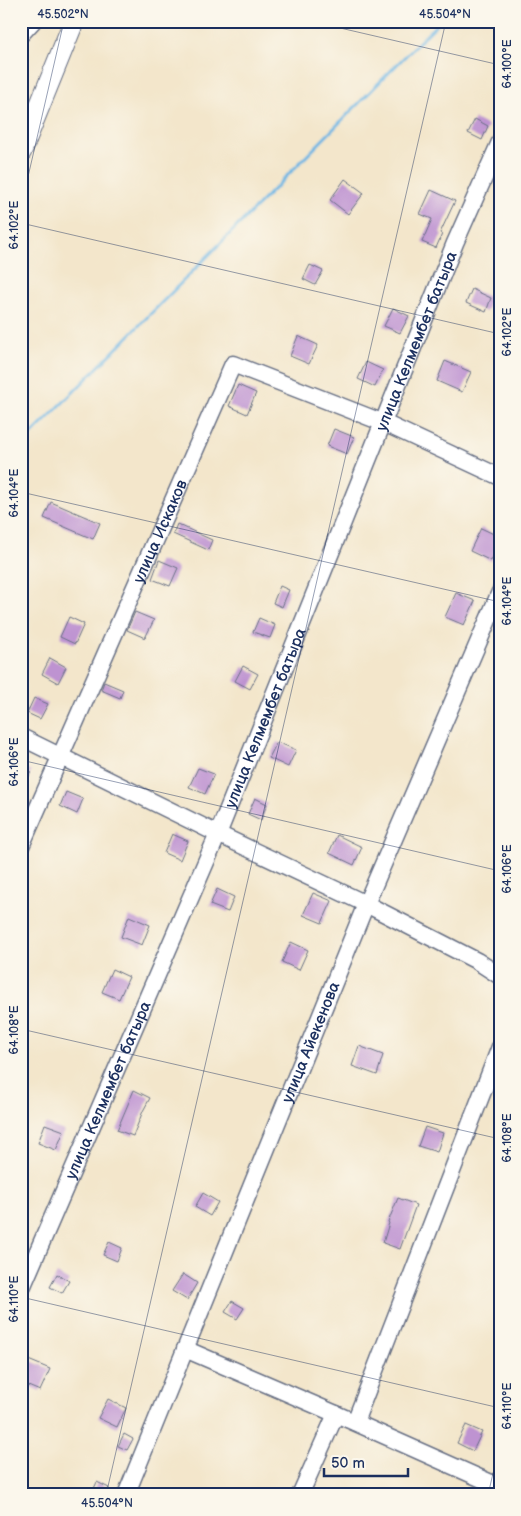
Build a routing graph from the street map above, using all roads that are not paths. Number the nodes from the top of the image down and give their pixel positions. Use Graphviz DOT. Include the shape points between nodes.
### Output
graph roads {
  1 [pos="33,21"];
  2 [pos="70,24"];
  3 [pos="21,34"];
  4 [pos="500,142"];
  5 [pos="21,152"];
  6 [pos="384,422"];
  7 [pos="500,477"];
  8 [pos="500,592"];
  9 [pos="21,738"];
  10 [pos="60,757"];
  11 [pos="218,834"];
  12 [pos="21,846"];
  13 [pos="366,904"];
  14 [pos="500,976"];
  15 [pos="500,1047"];
  16 [pos="21,1290"];
  17 [pos="185,1349"];
  18 [pos="336,1414"];
  19 [pos="356,1422"];
  20 [pos="496,1485"];
  21 [pos="126,1495"];
  22 [pos="300,1495"];
  1 -- 3 [label="street"];
  2 -- 5 [label="main road"];
  4 -- 6 [label="street, улица Келмембет батыра" via="455,244"];
  6 -- 7 [label="street"];
  6 -- 10 [label="street, улица Искаков" via="233,364"];
  6 -- 11 [label="street, улица Келмембет батыра"];
  8 -- 13 [label="street, улица Айекенова"];
  9 -- 10 [label="street"];
  10 -- 11 [label="street"];
  10 -- 12 [label="street, улица Искаков"];
  11 -- 13 [label="street"];
  11 -- 16 [label="street, улица Келмембет батыра"];
  13 -- 14 [label="street"];
  13 -- 17 [label="street, улица Айекенова"];
  15 -- 19 [label="street"];
  17 -- 18 [label="street"];
  17 -- 21 [label="street, улица Айекенова"];
  18 -- 19 [label="street"];
  18 -- 22 [label="street"];
  19 -- 20 [label="street"];
}
